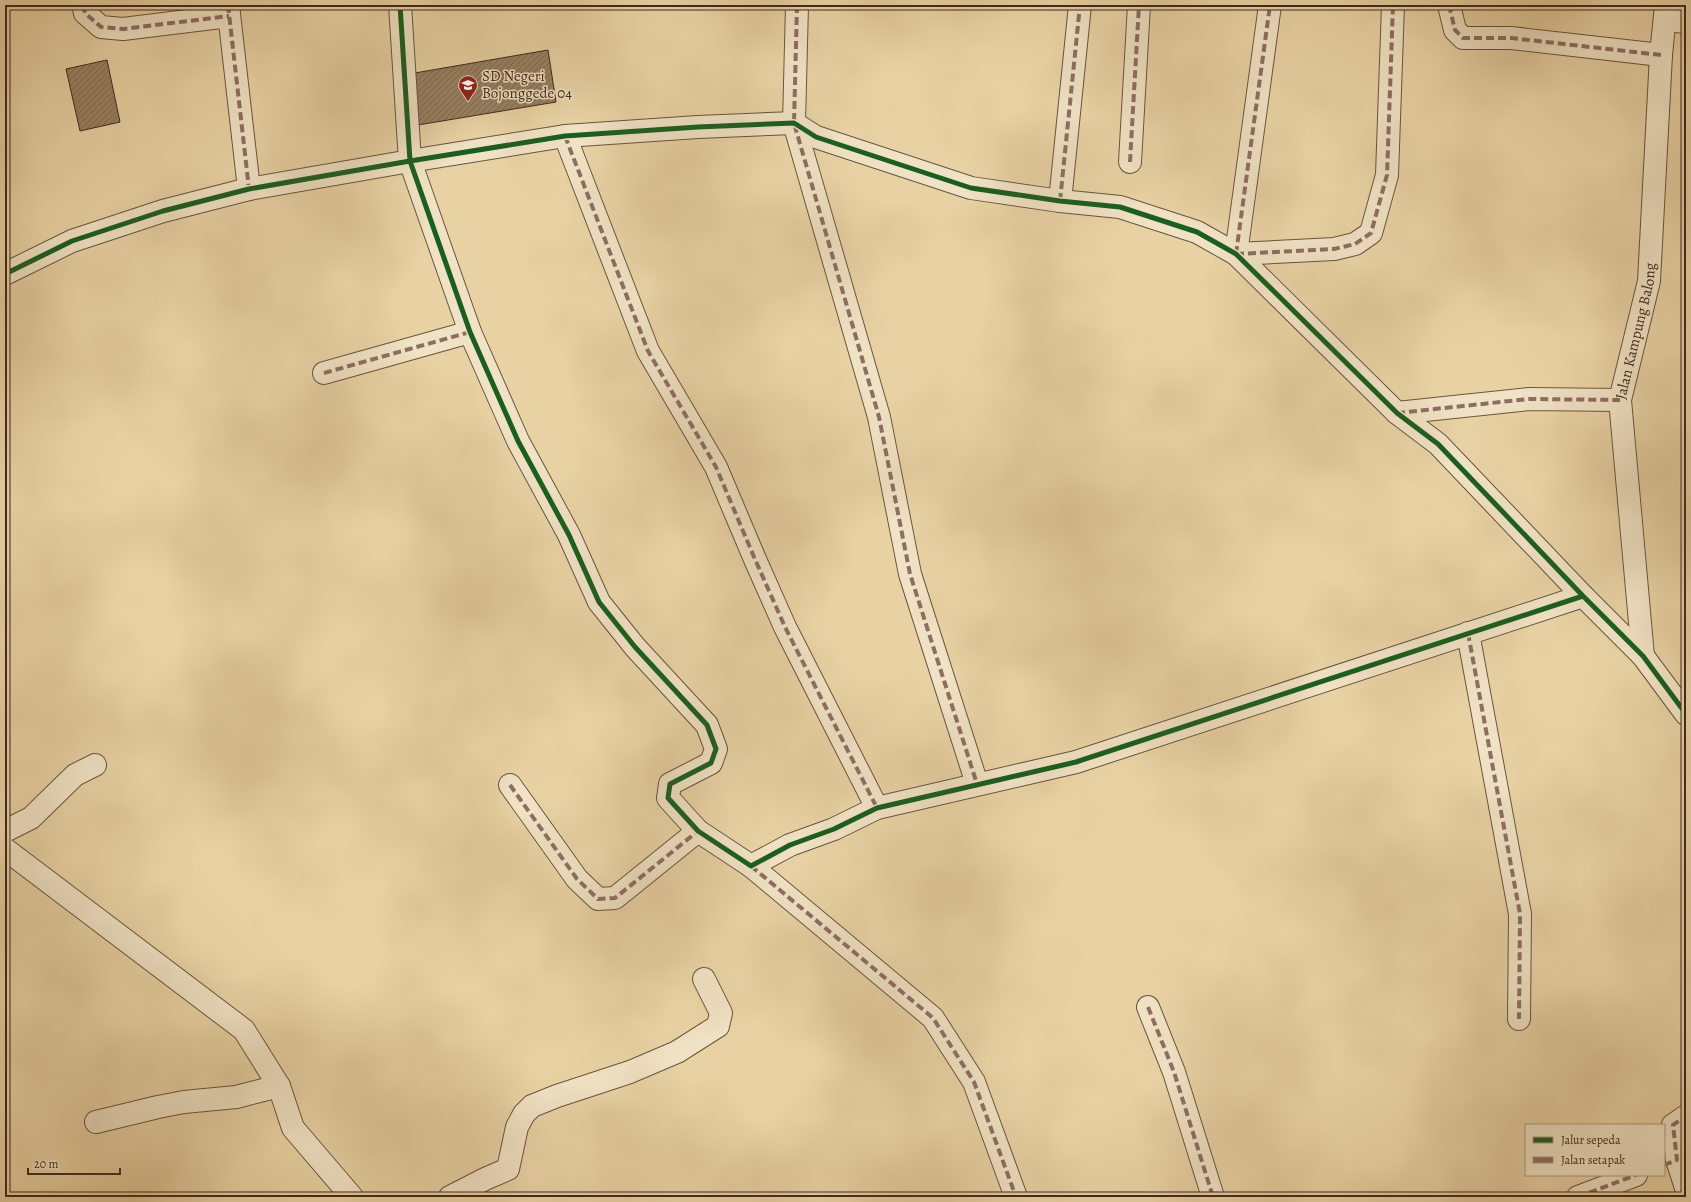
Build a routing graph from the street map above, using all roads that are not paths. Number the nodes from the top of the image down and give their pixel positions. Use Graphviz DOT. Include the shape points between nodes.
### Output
graph roads {
  1 [pos="83,5"];
  2 [pos="400,5"];
  3 [pos="797,5"];
  4 [pos="1080,5"];
  5 [pos="1139,5"];
  6 [pos="1270,5"];
  7 [pos="1393,5"];
  8 [pos="1449,5"];
  9 [pos="228,11"];
  10 [pos="1673,16"];
  11 [pos="1661,55"];
  12 [pos="794,123"];
  13 [pos="565,136"];
  14 [pos="410,161"];
  15 [pos="1130,162"];
  16 [pos="249,189"];
  17 [pos="1060,201"];
  18 [pos="1236,254"];
  19 [pos="5,274"];
  20 [pos="470,332"];
  21 [pos="324,373"];
  22 [pos="1620,400"];
  23 [pos="1397,413"];
  24 [pos="1583,596"];
  25 [pos="1468,633"];
  26 [pos="1642,656"];
  27 [pos="1686,714"];
  28 [pos="95,765"];
  29 [pos="977,784"];
  30 [pos="510,785"];
  31 [pos="877,808"];
  32 [pos="5,831"];
  33 [pos="698,831"];
  34 [pos="5,849"];
  35 [pos="751,866"];
  36 [pos="704,979"];
  37 [pos="1148,1007"];
  38 [pos="1519,1019"];
  39 [pos="279,1086"];
  40 [pos="1686,1116"];
  41 [pos="96,1122"];
  42 [pos="1670,1162"];
  43 [pos="1633,1176"];
  44 [pos="1686,1188"];
  45 [pos="352,1197"];
  46 [pos="450,1197"];
  47 [pos="1016,1197"];
  48 [pos="1213,1197"];
  49 [pos="1578,1197"];
  1 -- 9 [label="street" via="85,13 101,27 123,29"];
  2 -- 14 [label="street"];
  3 -- 12 [label="street"];
  4 -- 17 [label="street"];
  5 -- 15 [label="street"];
  6 -- 18 [label="street"];
  7 -- 18 [label="street" via="1387,175 1371,233 1355,244 1334,249"];
  8 -- 11 [label="street" via="1455,30 1463,38 1511,38"];
  9 -- 16 [label="street"];
  10 -- 11 [label="street, Jalan Kampung Balong"];
  11 -- 22 [label="street, Jalan Kampung Balong" via="1649,280"];
  12 -- 13 [label="street"];
  12 -- 17 [label="street" via="816,137 971,188"];
  12 -- 29 [label="street" via="879,417 910,574"];
  13 -- 14 [label="street"];
  13 -- 31 [label="street" via="648,352 716,467 786,627"];
  14 -- 16 [label="street"];
  14 -- 20 [label="street"];
  16 -- 19 [label="street" via="163,211 72,241"];
  17 -- 18 [label="street" via="1120,207 1197,232"];
  18 -- 23 [label="street"];
  20 -- 21 [label="street"];
  20 -- 33 [label="street" via="518,441 569,535 600,602 635,647 707,725 716,749 711,763 670,784 668,798"];
  22 -- 23 [label="street" via="1529,399"];
  22 -- 26 [label="street, Jalan Kampung Balong"];
  23 -- 24 [label="street" via="1438,444"];
  24 -- 25 [label="street"];
  24 -- 26 [label="street"];
  25 -- 29 [label="street" via="1076,762"];
  25 -- 38 [label="street" via="1520,914"];
  26 -- 27 [label="street"];
  28 -- 32 [label="street" via="75,775 30,818"];
  29 -- 31 [label="street"];
  30 -- 33 [label="street" via="578,879 598,899 616,898"];
  31 -- 35 [label="street" via="834,829 790,845"];
  33 -- 35 [label="street"];
  34 -- 39 [label="street" via="244,1030"];
  35 -- 47 [label="street" via="933,1018 974,1082"];
  36 -- 46 [label="street" via="721,1013 718,1026 677,1052 643,1067 532,1106 517,1127 508,1169"];
  37 -- 48 [label="street" via="1174,1072"];
  39 -- 41 [label="street" via="236,1097 158,1106"];
  39 -- 45 [label="street" via="293,1128"];
  40 -- 42 [label="street" via="1673,1125"];
  42 -- 44 [label="street"];
  43 -- 49 [label="street"];
}
